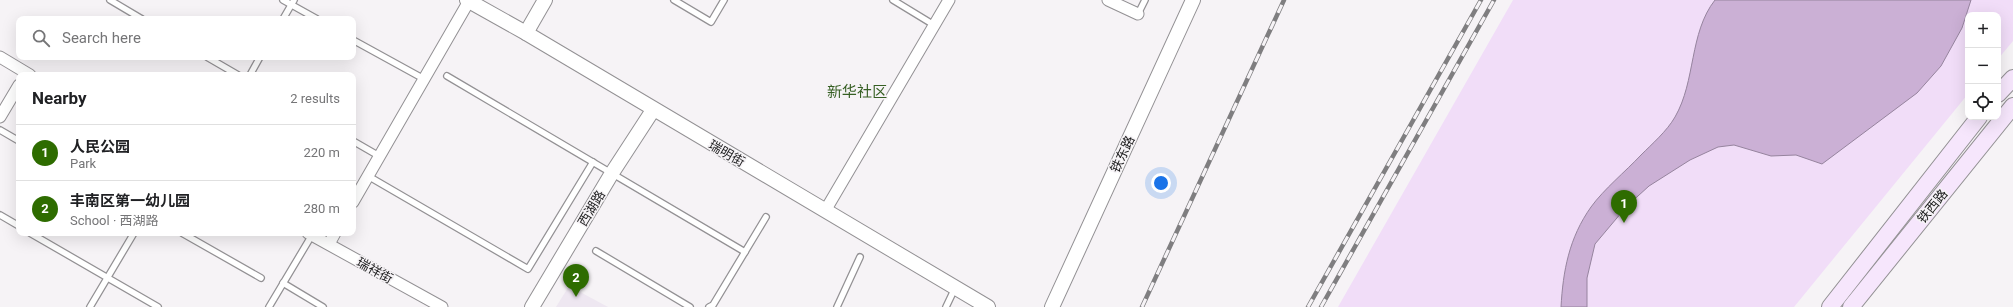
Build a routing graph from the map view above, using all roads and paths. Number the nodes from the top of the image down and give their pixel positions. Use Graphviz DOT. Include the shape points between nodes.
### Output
graph roads {
  1 [pos="110,0"];
  2 [pos="284,0"];
  3 [pos="545,0"];
  4 [pos="674,0"];
  5 [pos="724,0"];
  6 [pos="892,0"];
  7 [pos="949,0"];
  8 [pos="1108,0"];
  9 [pos="1145,0"];
  10 [pos="1193,0"];
  11 [pos="468,1"];
  12 [pos="293,2"];
  13 [pos="1138,14"];
  14 [pos="137,16"];
  15 [pos="285,16"];
  16 [pos="313,16"];
  17 [pos="934,25"];
  18 [pos="526,34"];
  19 [pos="356,42"];
  20 [pos="0,57"];
  21 [pos="212,60"];
  22 [pos="258,60"];
  23 [pos="24,72"];
  24 [pos="233,72"];
  25 [pos="252,72"];
  26 [pos="447,76"];
  27 [pos="2013,78"];
  28 [pos="424,80"];
  29 [pos="16,90"];
  30 [pos="2001,91"];
  31 [pos="2013,106"];
  32 [pos="653,110"];
  33 [pos="0,117"];
  34 [pos="1977,120"];
  35 [pos="0,130"];
  36 [pos="16,139"];
  37 [pos="356,143"];
  38 [pos="380,156"];
  39 [pos="593,162"];
  40 [pos="612,173"];
  41 [pos="368,176"];
  42 [pos="356,197"];
  43 [pos="825,211"];
  44 [pos="0,215"];
  45 [pos="766,217"];
  46 [pos="16,224"];
  47 [pos="35,236"];
  48 [pos="132,236"];
  49 [pos="187,236"];
  50 [pos="309,236"];
  51 [pos="314,236"];
  52 [pos="333,236"];
  53 [pos="329,244"];
  54 [pos="596,251"];
  55 [pos="745,252"];
  56 [pos="860,257"];
  57 [pos="107,277"];
  58 [pos="261,278"];
  59 [pos="283,283"];
  60 [pos="955,288"];
  61 [pos="90,307"];
  62 [pos="158,307"];
  63 [pos="269,307"];
  64 [pos="323,307"];
  65 [pos="442,307"];
  66 [pos="532,307"];
  67 [pos="690,307"];
  68 [pos="709,307"];
  69 [pos="837,307"];
  70 [pos="946,307"];
  71 [pos="988,307"];
  72 [pos="1052,307"];
  73 [pos="1830,307"];
  74 [pos="1851,307"];
  1 -- 14 [label="lane"];
  2 -- 12 [label="lane"];
  3 -- 18 [label="street"];
  4 -- 5 [label="lane" via="711,22"];
  6 -- 17 [label="lane"];
  7 -- 17 [label="street"];
  8 -- 13 [label="street"];
  9 -- 13 [label="lane"];
  10 -- 72 [label="street, 铁东路"];
  11 -- 18 [label="street, 瑞明街"];
  11 -- 28 [label="street"];
  12 -- 15 [label="lane"];
  12 -- 16 [label="lane"];
  17 -- 43 [label="street"];
  18 -- 32 [label="street, 瑞明街"];
  19 -- 28 [label="lane"];
  20 -- 23 [label="street"];
  21 -- 24 [label="lane"];
  22 -- 25 [label="lane"];
  26 -- 39 [label="lane"];
  27 -- 30 [label="main road"];
  28 -- 38 [label="street"];
  29 -- 33 [label="street"];
  31 -- 74 [label="main road, 铁西路"];
  32 -- 40 [label="street, 西湖路"];
  32 -- 43 [label="street, 瑞明街"];
  34 -- 73 [label="main road, 铁西路"];
  35 -- 36 [label="lane"];
  37 -- 38 [label="lane"];
  38 -- 41 [label="street"];
  39 -- 40 [label="lane"];
  39 -- 41 [label="lane" via="528,269"];
  40 -- 55 [label="lane"];
  40 -- 66 [label="street, 西湖路"];
  41 -- 42 [label="street"];
  43 -- 60 [label="street, 瑞明街"];
  44 -- 46 [label="lane"];
  45 -- 55 [label="lane"];
  47 -- 57 [label="lane"];
  48 -- 57 [label="lane"];
  49 -- 58 [label="lane"];
  50 -- 59 [label="lane"];
  51 -- 53 [label="street, 瑞祥街"];
  52 -- 53 [label="street"];
  53 -- 65 [label="street, 瑞祥街"];
  54 -- 67 [label="lane"];
  55 -- 68 [label="lane" via="713,305"];
  56 -- 69 [label="lane"];
  57 -- 61 [label="lane"];
  57 -- 62 [label="lane"];
  59 -- 63 [label="lane"];
  59 -- 64 [label="lane"];
  60 -- 70 [label="lane"];
  60 -- 71 [label="street, 瑞明街"];
}
